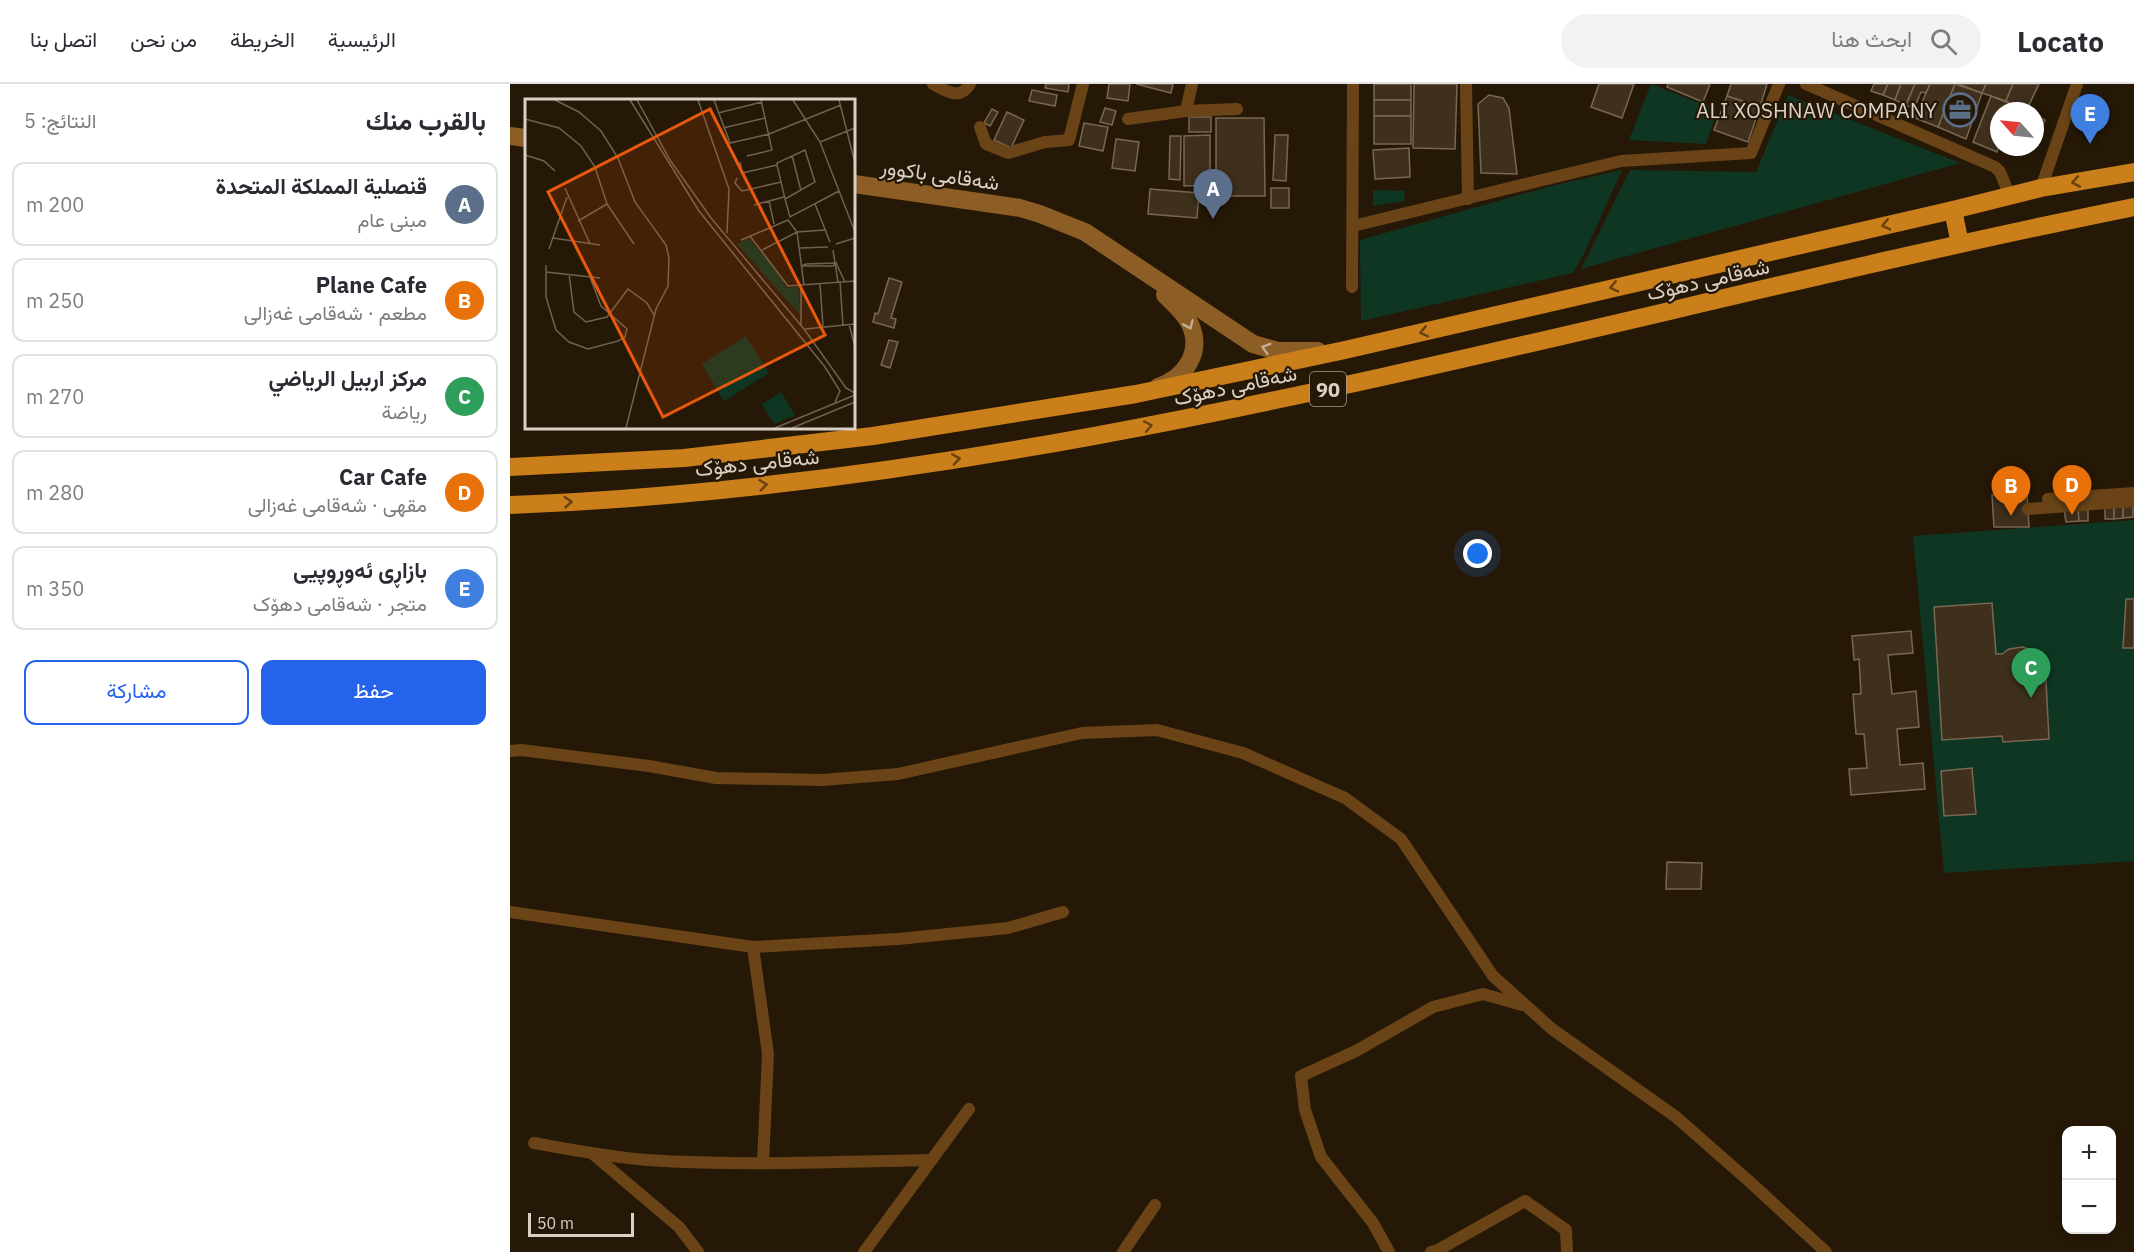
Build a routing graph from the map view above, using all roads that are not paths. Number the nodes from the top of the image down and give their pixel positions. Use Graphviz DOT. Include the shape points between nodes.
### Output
graph roads {
  1 [pos="933,84"];
  2 [pos="970,84"];
  3 [pos="1083,84"];
  4 [pos="1192,84"];
  5 [pos="1353,84"];
  6 [pos="1466,84"];
  7 [pos="1779,84"];
  8 [pos="1806,84"];
  9 [pos="2077,84"];
  10 [pos="1237,109"];
  11 [pos="1186,111"];
  12 [pos="1128,119"];
  13 [pos="980,127"];
  14 [pos="510,136"];
  15 [pos="525,138"];
  16 [pos="2134,172"];
  17 [pos="855,184"];
  18 [pos="2041,188"];
  19 [pos="2010,196"];
  20 [pos="1468,199"];
  21 [pos="2134,207"];
  22 [pos="1953,210"];
  23 [pos="1353,226"];
  24 [pos="1960,244"];
  25 [pos="1137,266"];
  26 [pos="1352,287"];
  27 [pos="1345,350"];
  28 [pos="1136,394"];
  29 [pos="510,467"];
  30 [pos="2134,492"];
  31 [pos="2134,501"];
  32 [pos="510,505"];
  33 [pos="2049,507"];
  34 [pos="2028,509"];
  35 [pos="510,751"];
  36 [pos="510,912"];
  37 [pos="1063,912"];
  38 [pos="753,947"];
  39 [pos="1527,1007"];
  40 [pos="969,1108"];
  41 [pos="534,1143"];
  42 [pos="594,1154"];
  43 [pos="931,1160"];
  44 [pos="763,1163"];
  45 [pos="1155,1205"];
  46 [pos="698,1252"];
  47 [pos="864,1252"];
  48 [pos="1123,1252"];
  49 [pos="1389,1252"];
  50 [pos="1431,1252"];
  51 [pos="1567,1252"];
  52 [pos="1827,1252"];
  1 -- 2 [label="street" via="957,94"];
  3 -- 13 [label="street" via="1069,140 1045,142 1008,153 986,144"];
  4 -- 11 [label="street"];
  5 -- 23 [label="street"];
  6 -- 20 [label="street"];
  7 -- 20 [label="street" via="1751,153 1621,161"];
  8 -- 19 [label="street" via="1995,167"];
  9 -- 18 [label="street"];
  10 -- 11 [label="street"];
  11 -- 12 [label="street"];
  14 -- 15 [label="street"];
  16 -- 18 [label="highway, شەقامی دهۆک / 90, one-way"];
  17 -- 25 [label="street, شەقامی باکوور" via="1020,208 1085,232"];
  18 -- 19 [label="highway, شەقامی دهۆک / 90"];
  19 -- 22 [label="highway, شەقامی دهۆک / 90"];
  20 -- 23 [label="street"];
  21 -- 24 [label="highway, شەقامی دهۆک / 90"];
  22 -- 24 [label="highway"];
  22 -- 27 [label="highway, شەقامی دهۆک / 90, one-way"];
  23 -- 26 [label="street"];
  32 -- 24 [label="highway, شەقامی دهۆک / 90, one-way" via="769,485 1061,443 1423,369"];
  27 -- 25 [label="street, one-way" via="1284,352 1253,344"];
  25 -- 28 [label="street, one-way" via="1185,315 1194,341 1190,362 1180,375 1167,384"];
  27 -- 28 [label="highway, شەقامی دهۆک / 90"];
  28 -- 29 [label="highway, شەقامی دهۆک / 90" via="873,436 684,458"];
  30 -- 33 [label="street" via="2048,499"];
  31 -- 33 [label="street"];
  33 -- 34 [label="street"];
  35 -- 39 [label="street" via="716,777 822,780 898,774 1082,733 1157,730 1243,753 1345,798 1401,839 1493,976"];
  36 -- 38 [label="street"];
  37 -- 38 [label="street" via="1008,928"];
  38 -- 44 [label="street" via="768,1054"];
  39 -- 49 [label="street" via="1483,994 1433,1007 1356,1051 1300,1076 1305,1110 1321,1156 1373,1223"];
  39 -- 52 [label="street" via="1676,1117"];
  40 -- 43 [label="street"];
  41 -- 42 [label="street"];
  42 -- 44 [label="street" via="647,1160"];
  42 -- 46 [label="street" via="679,1227"];
  43 -- 44 [label="street"];
  43 -- 47 [label="street"];
  45 -- 48 [label="street"];
  50 -- 51 [label="street" via="1525,1201 1566,1230"];
}
